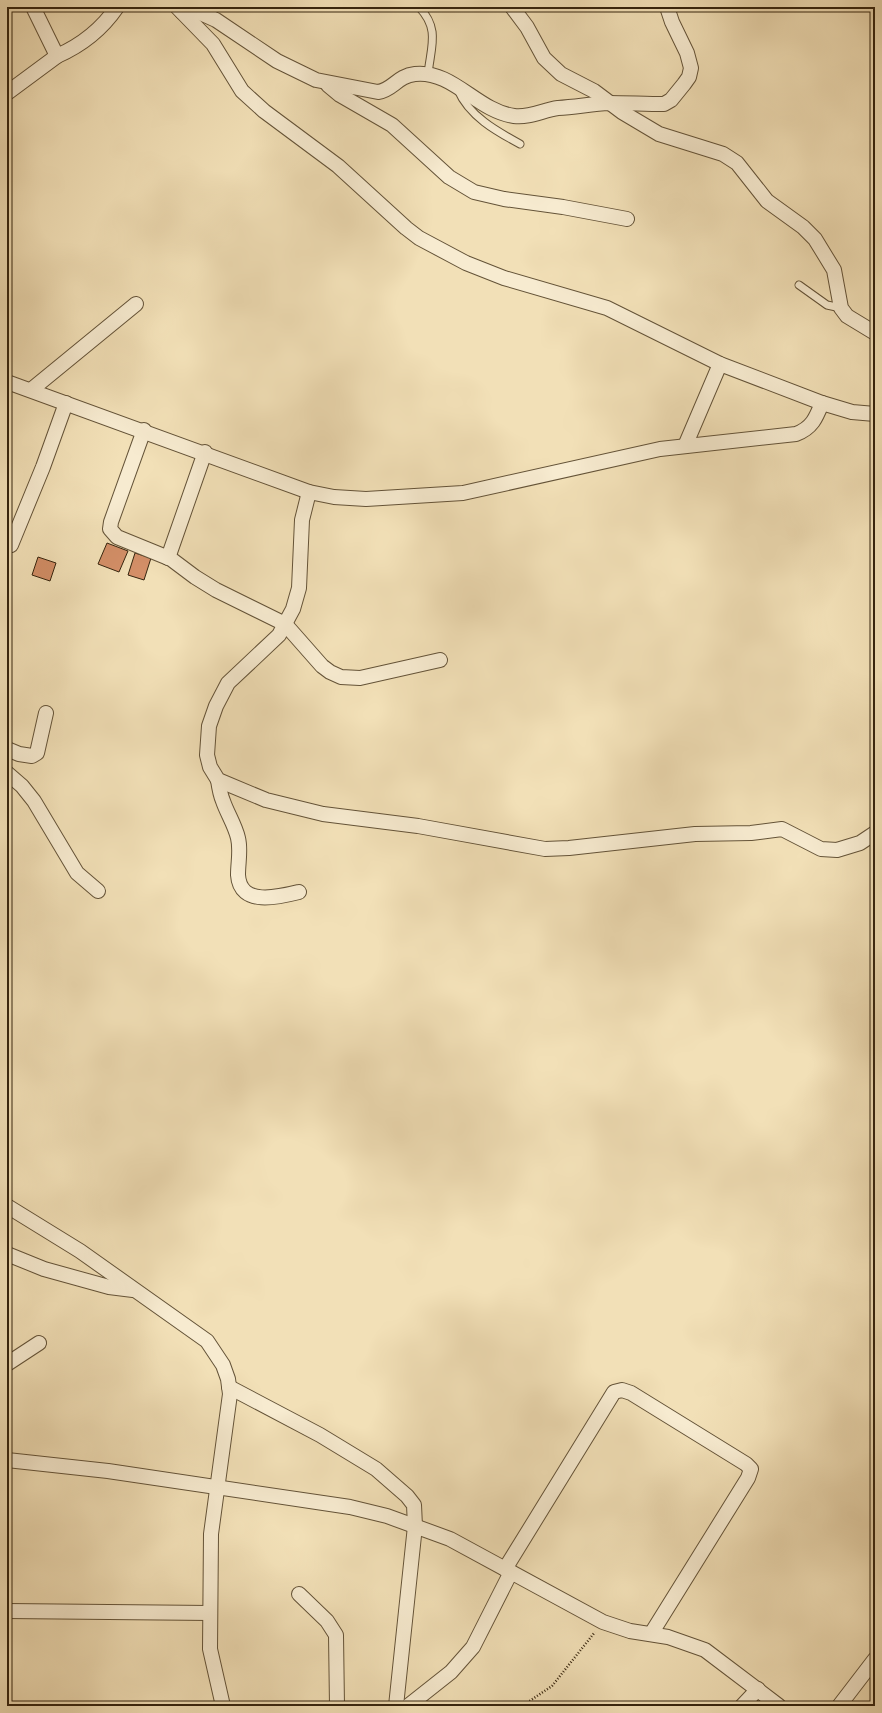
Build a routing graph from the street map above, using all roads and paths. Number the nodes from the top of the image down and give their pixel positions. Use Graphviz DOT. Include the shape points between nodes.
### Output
graph roads {
  1 [pos="33,7"];
  2 [pos="117,7"];
  3 [pos="419,7"];
  4 [pos="512,7"];
  5 [pos="667,7"];
  6 [pos="179,9"];
  7 [pos="57,56"];
  8 [pos="428,74"];
  9 [pos="324,82"];
  10 [pos="457,87"];
  11 [pos="7,93"];
  12 [pos="610,103"];
  13 [pos="520,144"];
  14 [pos="627,220"];
  15 [pos="799,285"];
  16 [pos="136,304"];
  17 [pos="841,308"];
  18 [pos="875,333"];
  19 [pos="720,364"];
  20 [pos="7,382"];
  21 [pos="31,390"];
  22 [pos="66,403"];
  23 [pos="822,403"];
  24 [pos="875,414"];
  25 [pos="144,430"];
  26 [pos="685,446"];
  27 [pos="205,452"];
  28 [pos="310,492"];
  29 [pos="11,546"];
  30 [pos="168,558"];
  31 [pos="285,624"];
  32 [pos="440,660"];
  33 [pos="46,713"];
  34 [pos="7,749"];
  35 [pos="7,773"];
  36 [pos="218,780"];
  37 [pos="875,833"];
  38 [pos="98,891"];
  39 [pos="299,892"];
  40 [pos="7,1206"];
  41 [pos="7,1254"];
  42 [pos="133,1290"];
  43 [pos="39,1343"];
  44 [pos="7,1364"];
  45 [pos="229,1387"];
  46 [pos="7,1460"];
  47 [pos="217,1487"];
  48 [pos="415,1526"];
  49 [pos="508,1571"];
  50 [pos="299,1594"];
  51 [pos="7,1611"];
  52 [pos="210,1613"];
  53 [pos="603,1622"];
  54 [pos="651,1634"];
  55 [pos="875,1659"];
  56 [pos="758,1689"];
  57 [pos="223,1706"];
  58 [pos="337,1706"];
  59 [pos="396,1706"];
  60 [pos="408,1706"];
  61 [pos="522,1706"];
  62 [pos="742,1706"];
  63 [pos="780,1706"];
  64 [pos="839,1706"];
  1 -- 7 [label="street"];
  2 -- 7 [label="street" via="95,33"];
  3 -- 8 [label="lane" via="426,14 433,30"];
  4 -- 12 [label="street" via="552,67"];
  5 -- 12 [label="street" via="687,52 691,68 689,77 671,100 664,104"];
  6 -- 9 [label="street" via="196,11 216,20 290,68"];
  6 -- 19 [label="street" via="213,44 242,92 338,166 419,238 466,263 504,278 608,308"];
  7 -- 11 [label="street"];
  8 -- 9 [label="street" via="406,75 384,92"];
  8 -- 10 [label="street" via="442,78"];
  9 -- 14 [label="street" via="340,95 392,125 449,177 469,190 504,200 563,207"];
  10 -- 12 [label="street" via="486,105 512,116 529,116 552,109"];
  10 -- 13 [label="lane" via="466,103 482,120"];
  12 -- 17 [label="street" via="658,134 723,154 737,163 766,200 802,227 822,248 834,270"];
  15 -- 17 [label="lane" via="827,305"];
  16 -- 21 [label="street"];
  17 -- 18 [label="street" via="847,316"];
  19 -- 23 [label="street"];
  19 -- 26 [label="street"];
  20 -- 21 [label="street"];
  21 -- 22 [label="street"];
  22 -- 25 [label="street"];
  22 -- 29 [label="street"];
  23 -- 24 [label="street" via="852,412"];
  23 -- 26 [label="street" via="806,430 796,434"];
  25 -- 27 [label="street"];
  25 -- 30 [label="street" via="110,529 117,537"];
  26 -- 28 [label="street" via="660,449 463,493 366,499"];
  27 -- 28 [label="street"];
  27 -- 30 [label="street"];
  28 -- 31 [label="street" via="302,520 299,588 293,609"];
  30 -- 31 [label="street" via="216,590"];
  31 -- 32 [label="street" via="322,666 341,677 360,678"];
  31 -- 36 [label="street" via="278,635 228,683 216,706 209,726 207,755 210,767"];
  33 -- 34 [label="street" via="37,753 27,756"];
  35 -- 38 [label="street" via="34,801 77,873"];
  36 -- 37 [label="street" via="266,800 323,814 424,826 545,848 569,848 695,834 751,834 782,829 821,849 837,850 860,842"];
  36 -- 39 [label="street" via="222,800 238,837 238,873 242,888 252,895 264,898 276,898"];
  40 -- 42 [label="street" via="80,1251"];
  41 -- 42 [label="street" via="44,1269 109,1287"];
  42 -- 45 [label="street" via="207,1341 223,1365"];
  43 -- 44 [label="street"];
  45 -- 47 [label="street"];
  45 -- 48 [label="street" via="320,1435 376,1469 414,1505"];
  46 -- 47 [label="street" via="108,1470"];
  47 -- 48 [label="street" via="350,1507"];
  47 -- 52 [label="street" via="211,1534"];
  48 -- 49 [label="street" via="450,1540"];
  48 -- 59 [label="street"];
  49 -- 53 [label="street"];
  49 -- 54 [label="street" via="614,1392 622,1390 631,1393 751,1469 748,1478"];
  49 -- 60 [label="street" via="473,1647 451,1672"];
  50 -- 58 [label="street" via="327,1621 336,1635"];
  51 -- 52 [label="street"];
  52 -- 57 [label="street" via="210,1649"];
  53 -- 54 [label="street" via="630,1631"];
  53 -- 61 [label="path" via="552,1686"];
  54 -- 56 [label="street" via="705,1650"];
  55 -- 64 [label="street"];
  56 -- 62 [label="street"];
  56 -- 63 [label="street"];
}
